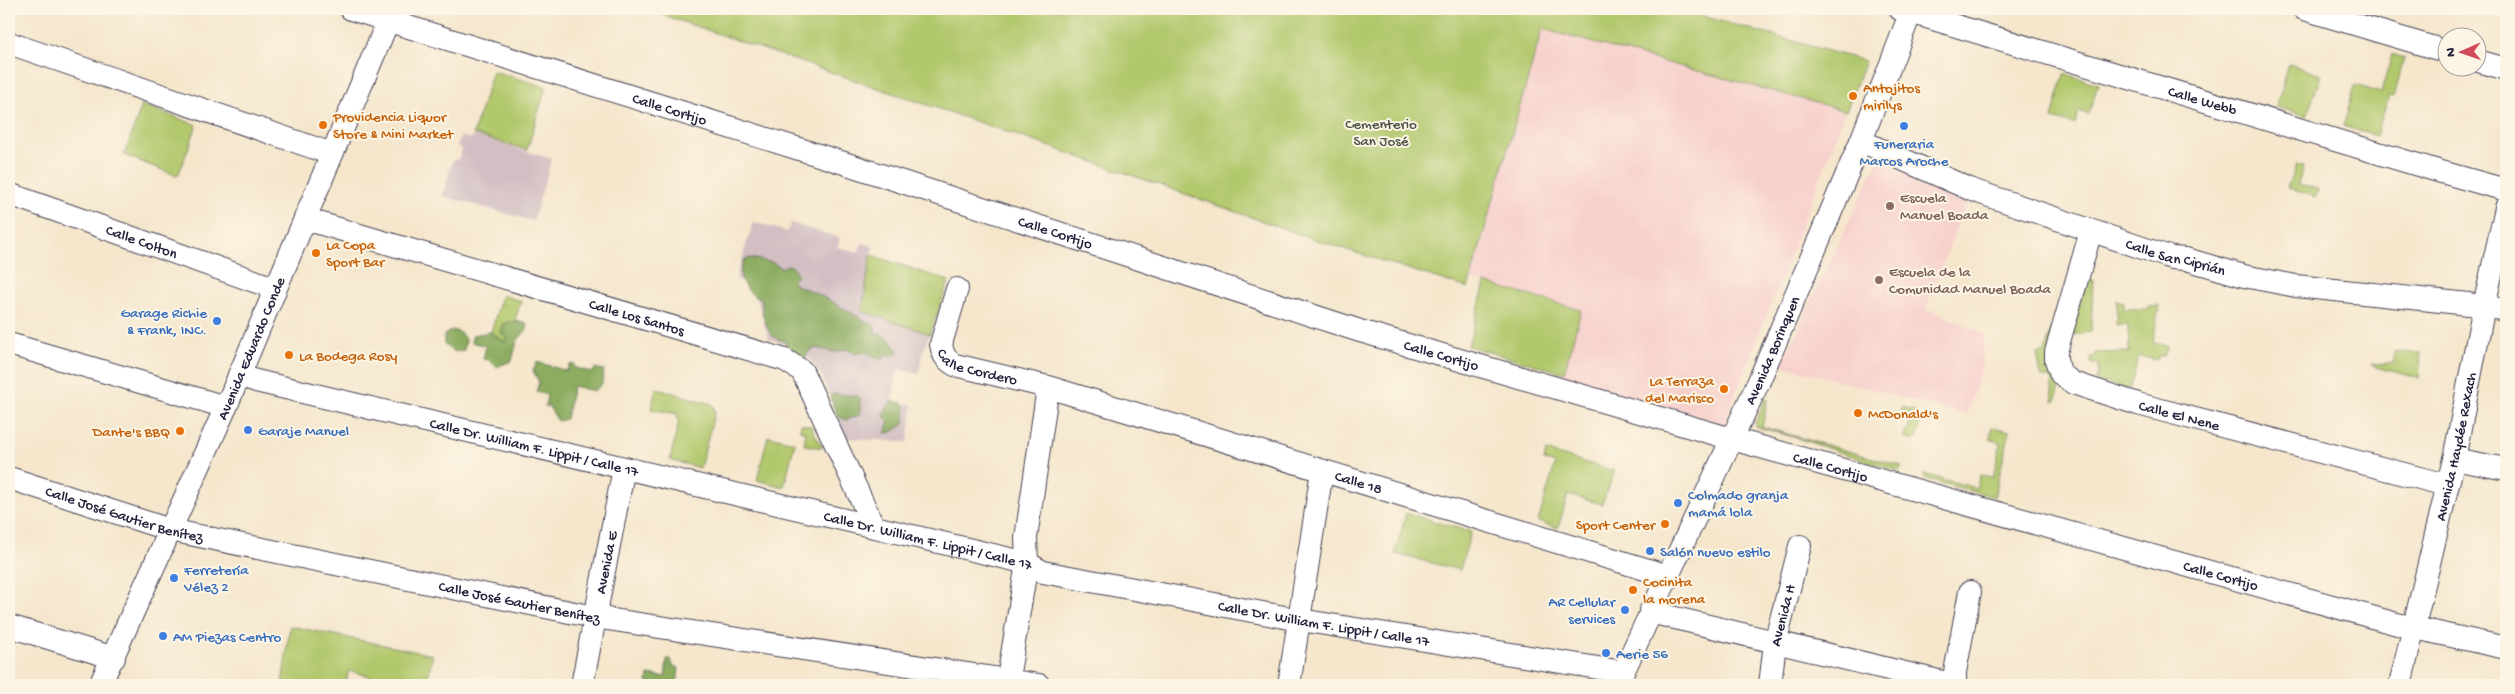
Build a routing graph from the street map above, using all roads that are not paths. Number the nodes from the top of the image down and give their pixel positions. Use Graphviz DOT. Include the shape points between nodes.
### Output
graph roads {
  1 [pos="351,9"];
  2 [pos="2304,9"];
  3 [pos="1908,10"];
  4 [pos="390,15"];
  5 [pos="9,43"];
  6 [pos="2438,49"];
  7 [pos="2488,63"];
  8 [pos="2506,69"];
  9 [pos="1861,141"];
  10 [pos="332,154"];
  11 [pos="2506,190"];
  12 [pos="9,194"];
  13 [pos="2506,208"];
  14 [pos="305,219"];
  15 [pos="2091,231"];
  16 [pos="274,288"];
  17 [pos="957,289"];
  18 [pos="2484,306"];
  19 [pos="2506,310"];
  20 [pos="9,344"];
  21 [pos="239,375"];
  22 [pos="1048,387"];
  23 [pos="226,407"];
  24 [pos="1732,439"];
  25 [pos="2454,459"];
  26 [pos="624,468"];
  27 [pos="2506,469"];
  28 [pos="1322,471"];
  29 [pos="9,478"];
  30 [pos="2446,486"];
  31 [pos="874,527"];
  32 [pos="170,530"];
  33 [pos="1800,546"];
  34 [pos="1027,563"];
  35 [pos="1668,576"];
  36 [pos="1970,592"];
  37 [pos="1650,612"];
  38 [pos="594,617"];
  39 [pos="1300,620"];
  40 [pos="9,626"];
  41 [pos="2414,628"];
  42 [pos="1775,643"];
  43 [pos="2506,648"];
  44 [pos="114,658"];
  45 [pos="1620,679"];
  46 [pos="1007,683"];
  47 [pos="100,685"];
  48 [pos="582,685"];
  49 [pos="1039,685"];
  50 [pos="1289,685"];
  51 [pos="1770,685"];
  52 [pos="1955,685"];
  53 [pos="2400,685"];
  1 -- 4 [label="street, Calle Cortijo"];
  2 -- 6 [label="street"];
  3 -- 9 [label="street, Avenida Borinquen"];
  3 -- 11 [label="street, Calle Webb"];
  4 -- 10 [label="street, Avenida Eduardo Conde"];
  4 -- 24 [label="street, Calle Cortijo" via="1360,330"];
  5 -- 10 [label="street"];
  7 -- 8 [label="street"];
  9 -- 15 [label="street, Calle San Ciprián" via="1972,190"];
  9 -- 24 [label="street, Avenida Borinquen"];
  10 -- 14 [label="street, Avenida Eduardo Conde"];
  12 -- 16 [label="street, Calle Colton"];
  13 -- 18 [label="street, Avenida Haydée Rexach"];
  14 -- 16 [label="street, Avenida Eduardo Conde"];
  14 -- 31 [label="street, Calle Los Santos" via="785,360 802,370"];
  15 -- 18 [label="street, Calle San Ciprián" via="2172,258 2296,286"];
  15 -- 30 [label="street, Calle El Nene" via="2056,352 2058,367 2066,379 2138,404"];
  16 -- 21 [label="street, Avenida Eduardo Conde"];
  17 -- 22 [label="street, Calle Cordero" via="941,344 947,360"];
  18 -- 19 [label="street, Calle San Ciprián"];
  18 -- 25 [label="street, Avenida Haydée Rexach"];
  20 -- 23 [label="street"];
  21 -- 23 [label="street, Avenida Eduardo Conde"];
  21 -- 26 [label="street, Calle Dr. William F. Lippit / Calle 17"];
  22 -- 28 [label="street, Calle 18"];
  22 -- 34 [label="street" via="1026,538"];
  23 -- 32 [label="street, Avenida Eduardo Conde"];
  24 -- 35 [label="street, Avenida Borinquen"];
  24 -- 41 [label="street, Calle Cortijo"];
  25 -- 27 [label="street"];
  25 -- 30 [label="street, Avenida Haydée Rexach"];
  26 -- 31 [label="street, Calle Dr. William F. Lippit / Calle 17"];
  26 -- 38 [label="street, Avenida E"];
  28 -- 35 [label="street, Calle 18"];
  28 -- 39 [label="street"];
  29 -- 32 [label="street, Calle José Gautier Benítez"];
  30 -- 41 [label="street, Avenida Haydée Rexach"];
  31 -- 34 [label="street, Calle Dr. William F. Lippit / Calle 17"];
  32 -- 38 [label="street, Calle José Gautier Benítez"];
  32 -- 44 [label="street, Avenida Eduardo Conde"];
  33 -- 42 [label="street, Avenida H"];
  34 -- 39 [label="street, Calle Dr. William F. Lippit / Calle 17" via="1043,572"];
  34 -- 46 [label="street"];
  35 -- 37 [label="street, Avenida Borinquen"];
  36 -- 52 [label="street"];
  37 -- 42 [label="street"];
  37 -- 45 [label="street, Avenida Borinquen"];
  38 -- 46 [label="street, Calle José Gautier Benítez"];
  38 -- 48 [label="street, Avenida E"];
  39 -- 45 [label="street, Calle Dr. William F. Lippit / Calle 17"];
  39 -- 50 [label="street"];
  40 -- 44 [label="street"];
  41 -- 43 [label="street, Calle Cortijo"];
  41 -- 53 [label="street, Avenida Haydée Rexach"];
  42 -- 51 [label="street, Avenida H"];
  42 -- 52 [label="street"];
  44 -- 47 [label="street, Avenida Eduardo Conde"];
  46 -- 49 [label="street, Calle José Gautier Benítez"];
}
